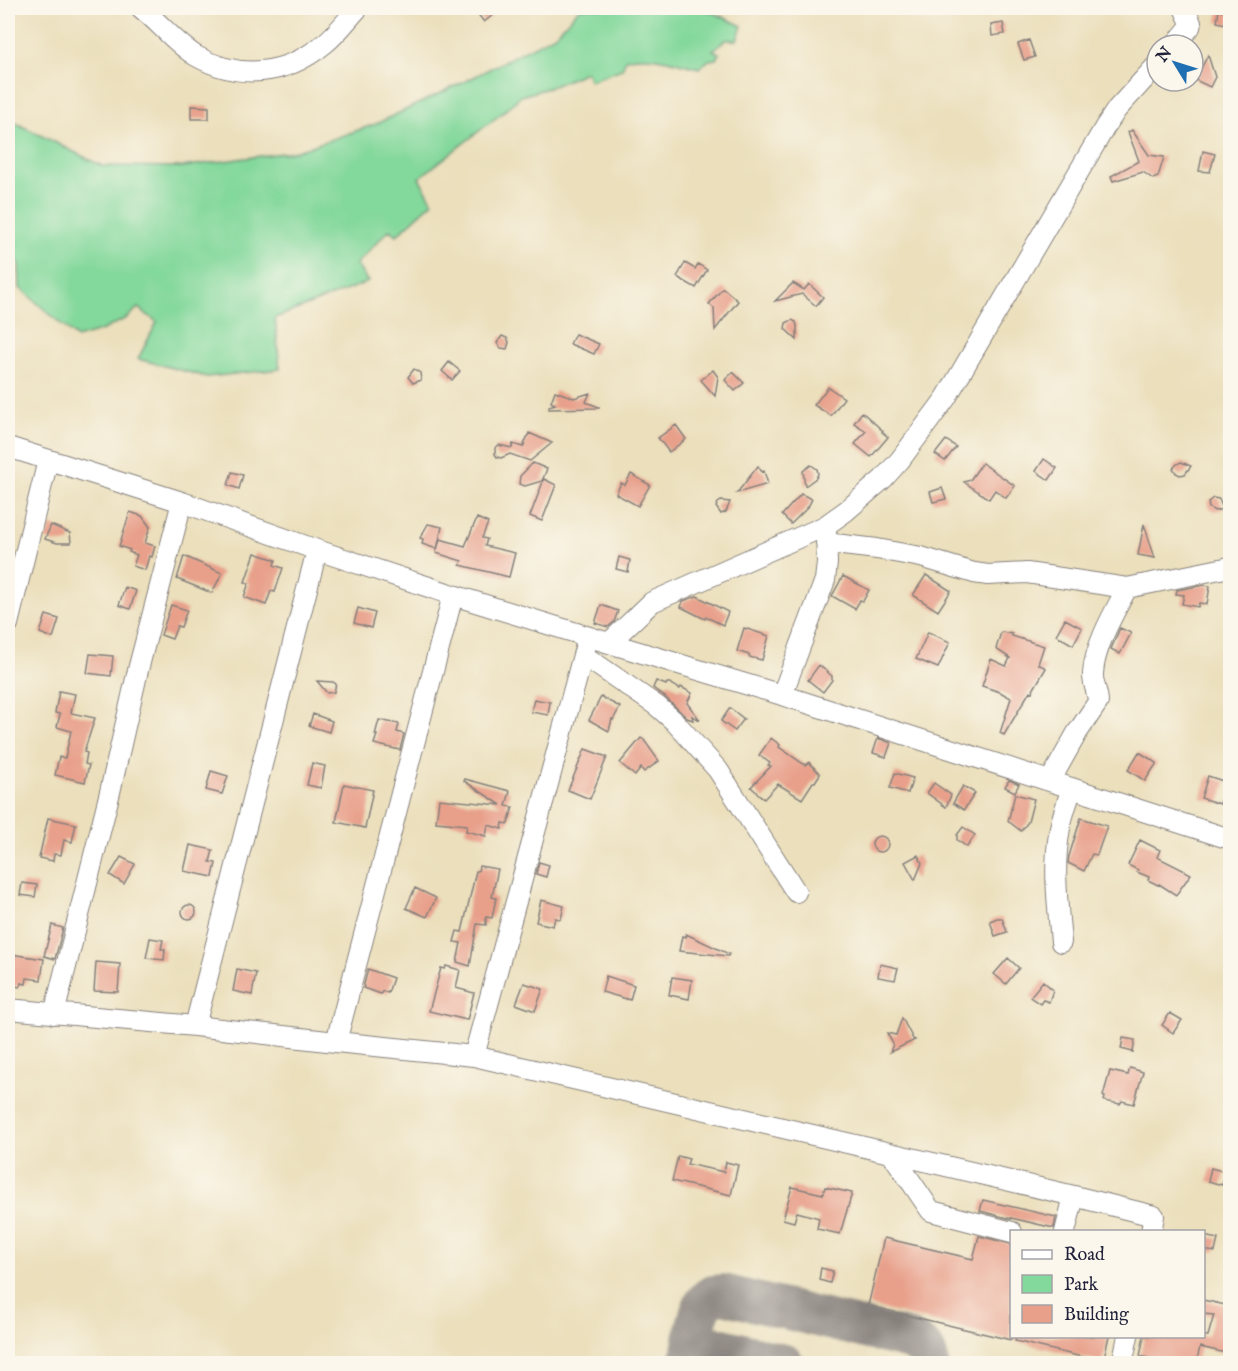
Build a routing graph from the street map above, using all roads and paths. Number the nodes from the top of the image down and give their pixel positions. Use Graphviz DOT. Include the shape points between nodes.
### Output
graph roads {
  1 [pos="141,8"];
  2 [pos="358,8"];
  3 [pos="1184,8"];
  4 [pos="1185,33"];
  5 [pos="1145,78"];
  6 [pos="8,447"];
  7 [pos="48,460"];
  8 [pos="182,502"];
  9 [pos="826,534"];
  10 [pos="317,550"];
  11 [pos="1230,567"];
  12 [pos="1126,588"];
  13 [pos="453,595"];
  14 [pos="8,624"];
  15 [pos="609,643"];
  16 [pos="585,646"];
  17 [pos="782,695"];
  18 [pos="1050,781"];
  19 [pos="1072,788"];
  20 [pos="1230,840"];
  21 [pos="796,892"];
  22 [pos="1061,942"];
  23 [pos="8,1009"];
  24 [pos="54,1014"];
  25 [pos="195,1026"];
  26 [pos="336,1042"];
  27 [pos="474,1056"];
  28 [pos="892,1154"];
  29 [pos="1074,1196"];
  30 [pos="1066,1230"];
  31 [pos="1151,1230"];
  32 [pos="1010,1232"];
  33 [pos="1128,1338"];
  34 [pos="1122,1364"];
  1 -- 2 [label="street" via="195,55 236,72 281,68 301,59 323,45"];
  3 -- 4 [label="street" via="1191,23"];
  5 -- 9 [label="street" via="1105,127 946,398 900,460"];
  6 -- 7 [label="street"];
  7 -- 8 [label="street"];
  7 -- 14 [label="street"];
  8 -- 10 [label="street"];
  8 -- 24 [label="street"];
  9 -- 12 [label="street" via="974,573 1027,573"];
  9 -- 15 [label="street" via="652,602"];
  9 -- 17 [label="street" via="825,580"];
  10 -- 13 [label="street"];
  10 -- 25 [label="street"];
  11 -- 12 [label="street"];
  12 -- 18 [label="street" via="1096,655 1093,678 1098,702"];
  13 -- 16 [label="street"];
  13 -- 26 [label="street"];
  15 -- 16 [label="street"];
  15 -- 17 [label="street"];
  16 -- 21 [label="street" via="674,721 718,770"];
  16 -- 27 [label="street"];
  17 -- 18 [label="street"];
  18 -- 19 [label="street"];
  19 -- 20 [label="street"];
  19 -- 22 [label="street" via="1059,832 1056,860"];
  23 -- 24 [label="street"];
  24 -- 25 [label="street"];
  25 -- 26 [label="street"];
  26 -- 27 [label="street"];
  27 -- 28 [label="street"];
  28 -- 29 [label="street"];
  28 -- 32 [label="street" via="931,1211"];
  29 -- 30 [label="street"];
  29 -- 31 [label="street" via="1154,1216"];
  33 -- 34 [label="street"];
}
